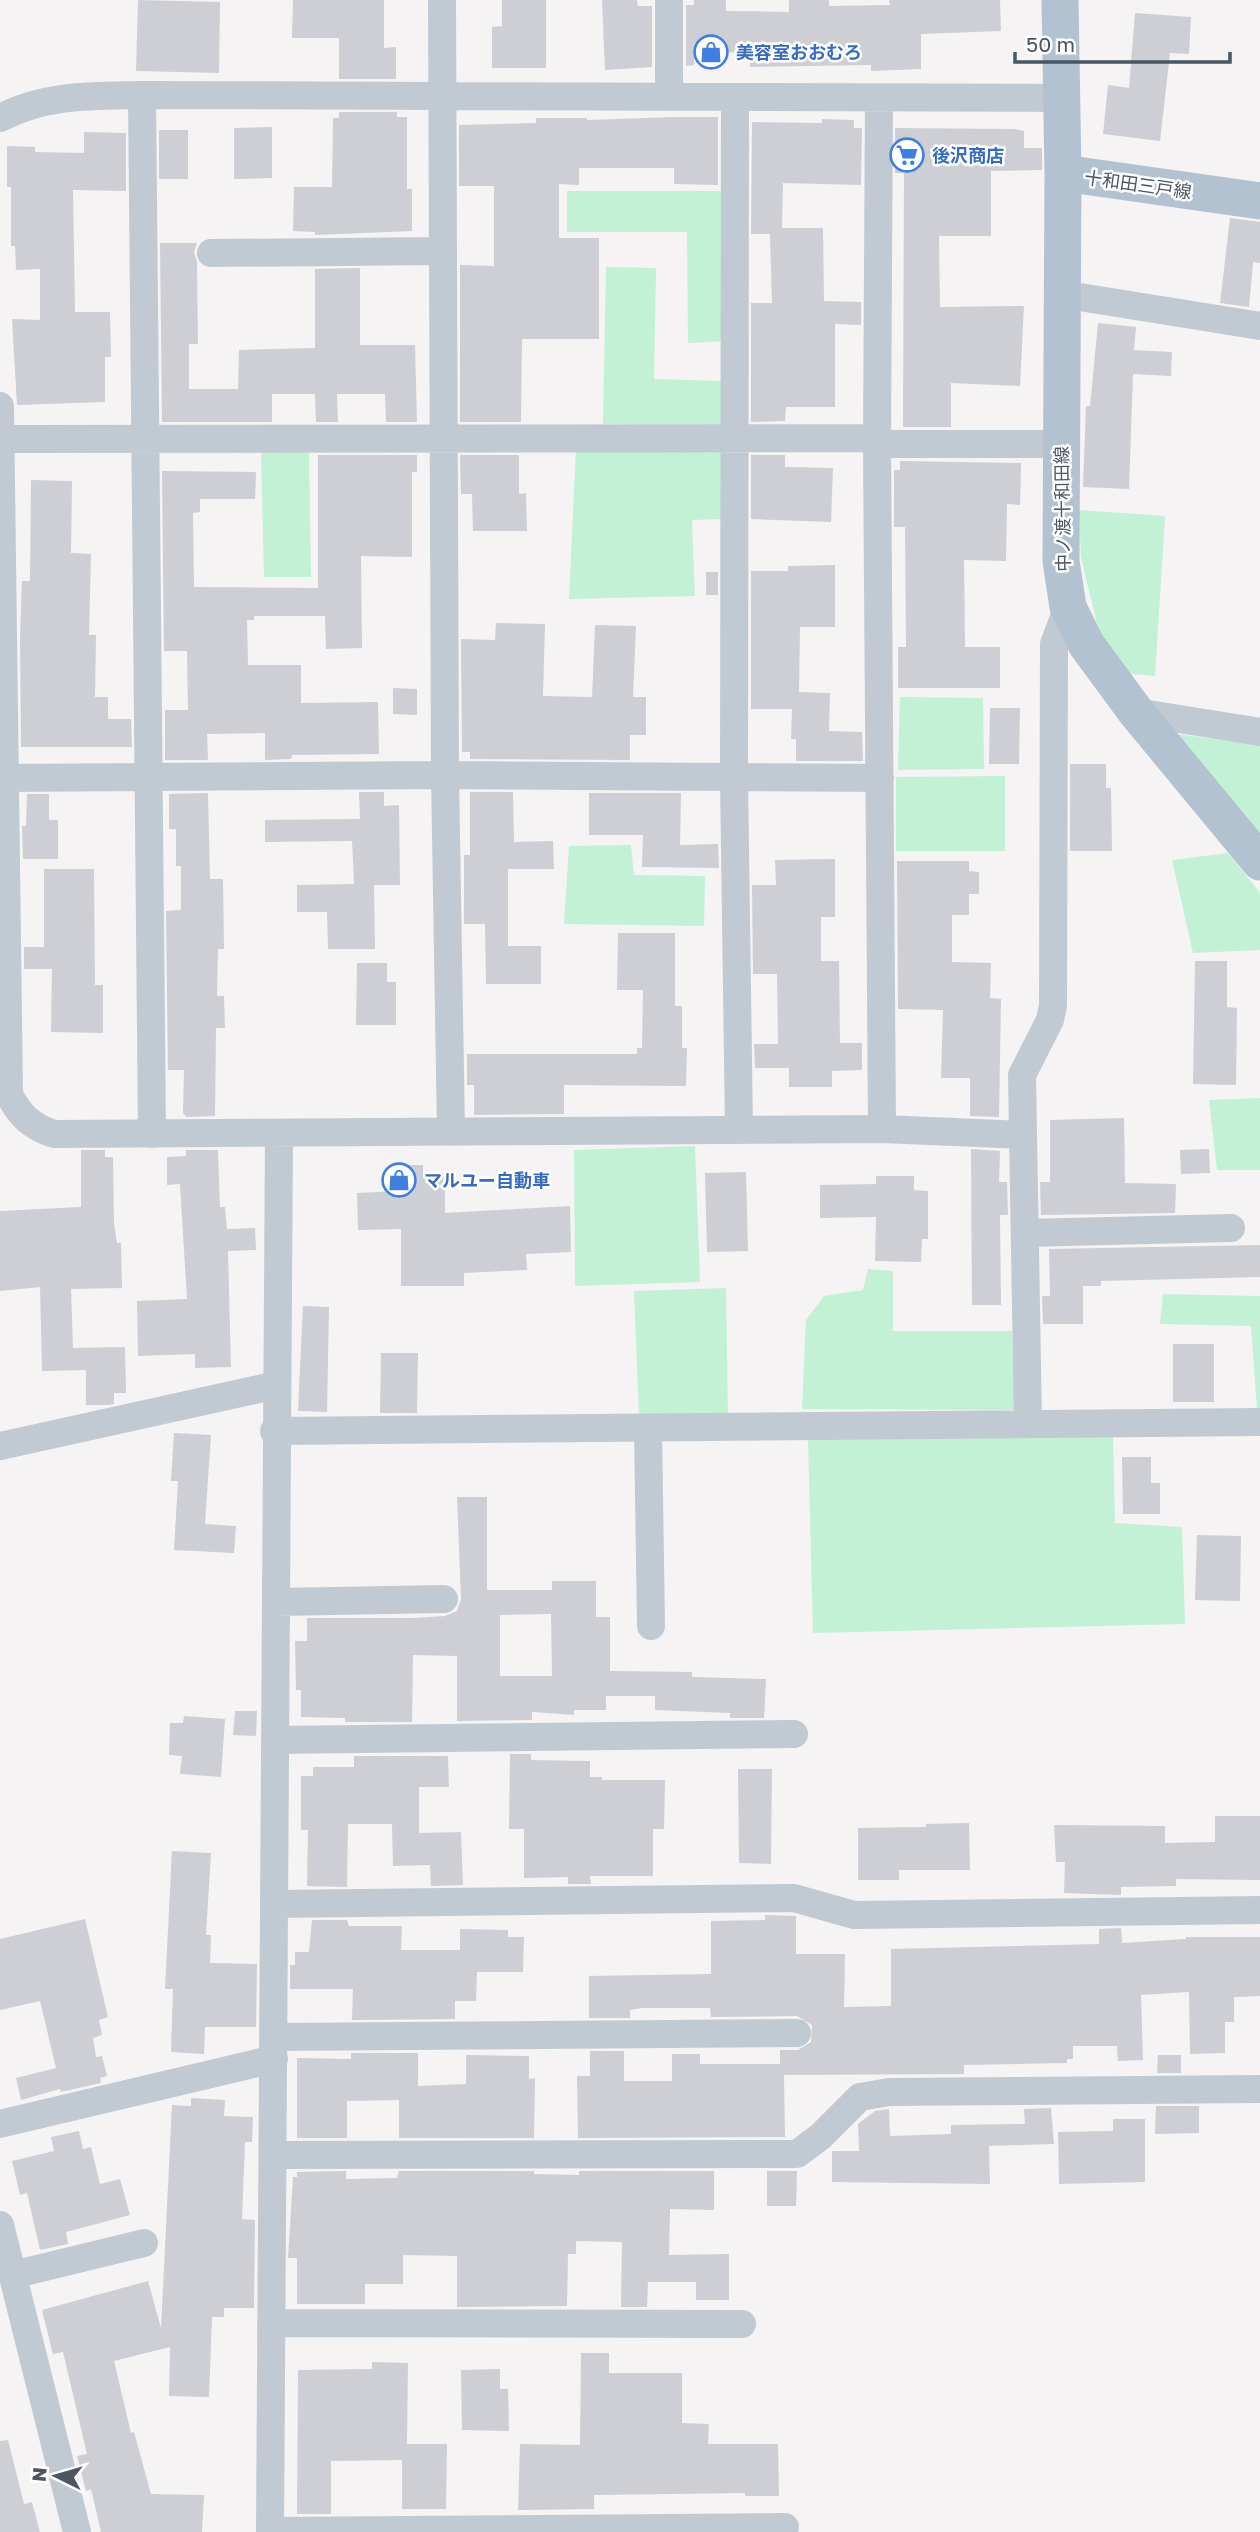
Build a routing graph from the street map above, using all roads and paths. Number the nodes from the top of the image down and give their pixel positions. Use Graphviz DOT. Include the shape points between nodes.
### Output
graph roads {
  1 [pos="442,0"];
  2 [pos="669,0"];
  3 [pos="1060,0"];
  4 [pos="142,95"];
  5 [pos="442,96"];
  6 [pos="669,97"];
  7 [pos="735,97"];
  8 [pos="878,98"];
  9 [pos="1060,98"];
  10 [pos="0,118"];
  11 [pos="1063,173"];
  12 [pos="1260,201"];
  13 [pos="443,251"];
  14 [pos="211,253"];
  15 [pos="1061,294"];
  16 [pos="1260,326"];
  17 [pos="0,406"];
  18 [pos="735,436"];
  19 [pos="443,438"];
  20 [pos="1,439"];
  21 [pos="143,439"];
  22 [pos="877,441"];
  23 [pos="1060,444"];
  24 [pos="1068,607"];
  25 [pos="1136,712"];
  26 [pos="1260,732"];
  27 [pos="445,775"];
  28 [pos="5,778"];
  29 [pos="147,778"];
  30 [pos="734,778"];
  31 [pos="880,778"];
  32 [pos="1260,862"];
  33 [pos="3,867"];
  34 [pos="882,1129"];
  35 [pos="739,1130"];
  36 [pos="451,1132"];
  37 [pos="152,1134"];
  38 [pos="279,1135"];
  39 [pos="1023,1135"];
  40 [pos="1231,1228"];
  41 [pos="1025,1233"];
  42 [pos="277,1385"];
  43 [pos="1260,1422"];
  44 [pos="1028,1424"];
  45 [pos="648,1429"];
  46 [pos="274,1432"];
  47 [pos="0,1446"];
  48 [pos="444,1599"];
  49 [pos="277,1602"];
  50 [pos="651,1626"];
  51 [pos="794,1734"];
  52 [pos="277,1740"];
  53 [pos="275,1904"];
  54 [pos="1260,1910"];
  55 [pos="797,2033"];
  56 [pos="274,2048"];
  57 [pos="1260,2089"];
  58 [pos="0,2124"];
  59 [pos="274,2155"];
  60 [pos="0,2225"];
  61 [pos="144,2243"];
  62 [pos="12,2275"];
  63 [pos="271,2323"];
  64 [pos="741,2324"];
  65 [pos="785,2528"];
  66 [pos="77,2532"];
  67 [pos="270,2532"];
  1 -- 5 [label="street"];
  2 -- 6 [label="street"];
  3 -- 9 [label="main road, 十和田三戸線"];
  4 -- 5 [label="street"];
  4 -- 10 [label="street" via="55,97"];
  4 -- 21 [label="street"];
  5 -- 6 [label="street"];
  5 -- 13 [label="street"];
  6 -- 7 [label="street"];
  7 -- 8 [label="street"];
  7 -- 18 [label="street"];
  8 -- 9 [label="street"];
  8 -- 22 [label="street"];
  9 -- 11 [label="main road, 十和田三戸線"];
  11 -- 12 [label="main road, 十和田三戸線"];
  11 -- 15 [label="main road, 中ノ渡十和田線"];
  13 -- 14 [label="street"];
  13 -- 19 [label="street"];
  15 -- 16 [label="street"];
  15 -- 23 [label="main road, 中ノ渡十和田線"];
  17 -- 20 [label="street"];
  18 -- 19 [label="street"];
  18 -- 22 [label="street"];
  18 -- 30 [label="street"];
  19 -- 21 [label="street"];
  19 -- 27 [label="street"];
  20 -- 21 [label="street"];
  20 -- 28 [label="street"];
  21 -- 29 [label="street"];
  22 -- 23 [label="street"];
  22 -- 31 [label="street"];
  23 -- 24 [label="main road, 中ノ渡十和田線" via="1060,561"];
  24 -- 25 [label="main road, 中ノ渡十和田線" via="1086,644"];
  24 -- 39 [label="street" via="1054,644 1053,1005 1022,1075"];
  25 -- 26 [label="street"];
  25 -- 32 [label="main road, 中ノ渡十和田線"];
  27 -- 29 [label="street"];
  27 -- 30 [label="street"];
  27 -- 36 [label="street"];
  28 -- 29 [label="street"];
  28 -- 33 [label="street"];
  29 -- 37 [label="street"];
  30 -- 31 [label="street"];
  30 -- 35 [label="street"];
  31 -- 34 [label="street"];
  33 -- 37 [label="street" via="9,1094 16,1109 37,1129 54,1134"];
  34 -- 35 [label="street"];
  34 -- 39 [label="street"];
  35 -- 36 [label="street"];
  36 -- 38 [label="street"];
  37 -- 38 [label="street"];
  38 -- 42 [label="street"];
  39 -- 41 [label="street"];
  40 -- 41 [label="street"];
  41 -- 44 [label="street"];
  42 -- 46 [label="street"];
  42 -- 47 [label="street"];
  43 -- 44 [label="street"];
  44 -- 45 [label="street"];
  45 -- 46 [label="street"];
  45 -- 50 [label="street"];
  46 -- 49 [label="street"];
  48 -- 49 [label="street"];
  49 -- 52 [label="street"];
  51 -- 52 [label="street"];
  52 -- 53 [label="street"];
  53 -- 54 [label="street" via="794,1898 854,1915"];
  53 -- 56 [label="street"];
  55 -- 56 [label="street"];
  56 -- 58 [label="street"];
  56 -- 59 [label="street"];
  57 -- 59 [label="street" via="888,2092 860,2097 797,2154"];
  59 -- 63 [label="street"];
  60 -- 62 [label="street"];
  61 -- 62 [label="street"];
  62 -- 66 [label="street"];
  63 -- 64 [label="street"];
  63 -- 67 [label="street"];
  65 -- 67 [label="street"];
}
